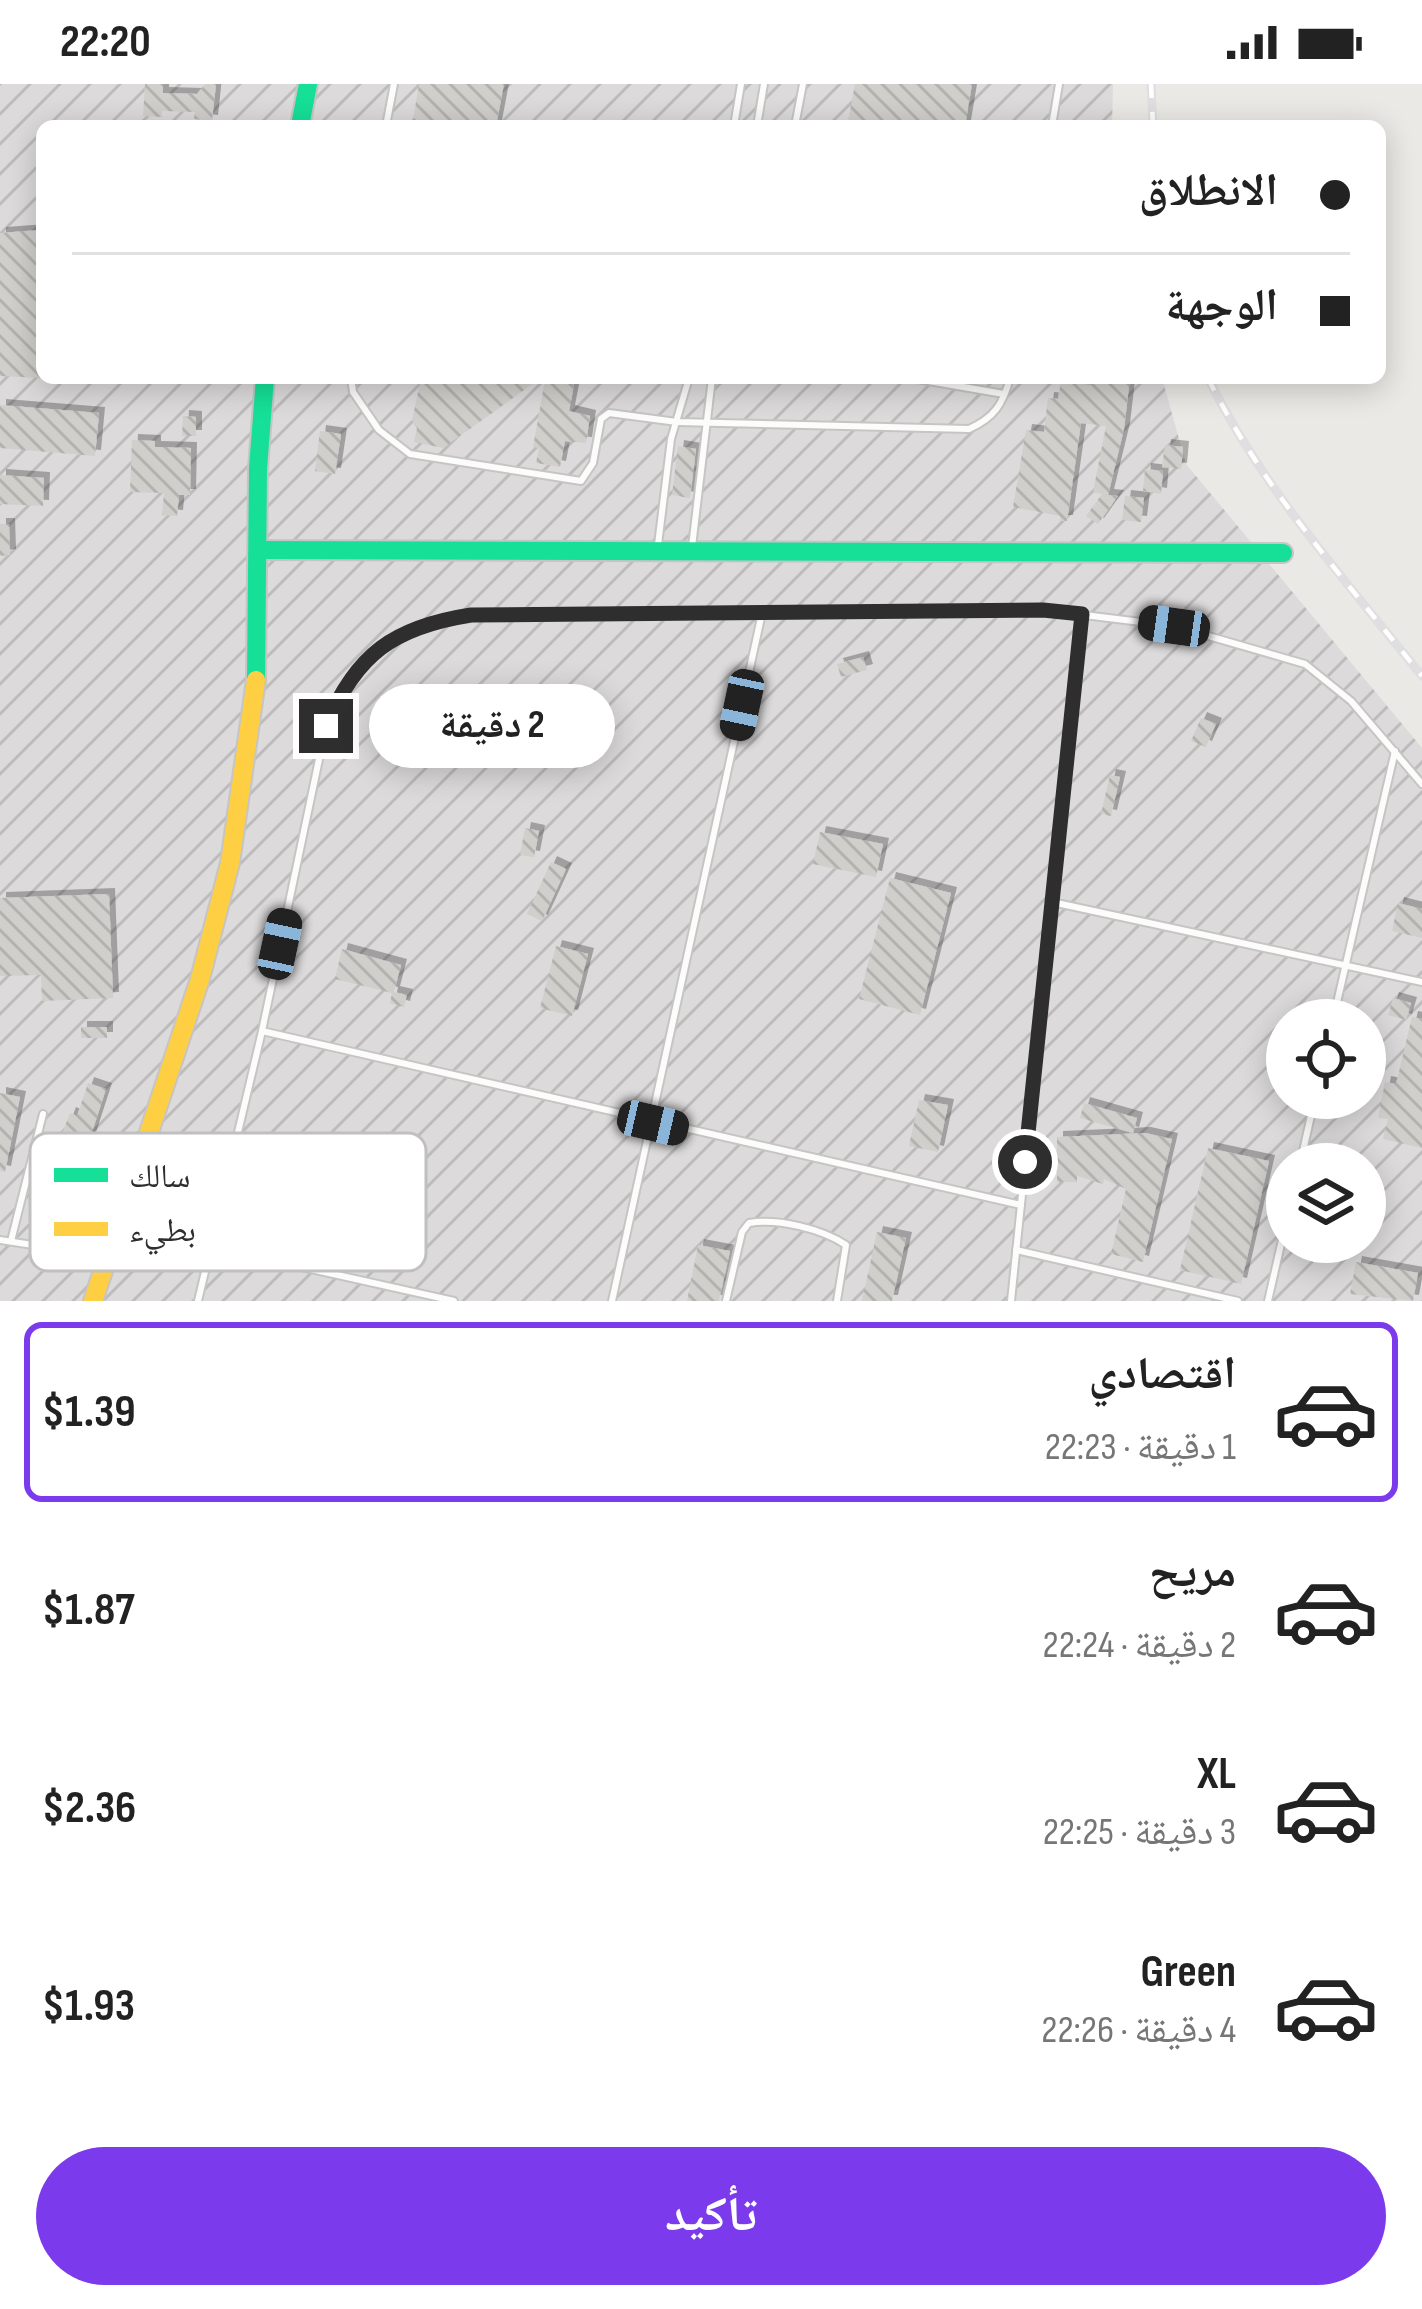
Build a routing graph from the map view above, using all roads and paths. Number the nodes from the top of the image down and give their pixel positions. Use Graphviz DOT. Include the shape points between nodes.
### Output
graph roads {
  1 [pos="308,84"];
  2 [pos="394,84"];
  3 [pos="741,84"];
  4 [pos="764,84"];
  5 [pos="803,84"];
  6 [pos="1059,84"];
  7 [pos="301,120"];
  8 [pos="387,120"];
  9 [pos="735,120"];
  10 [pos="758,120"];
  11 [pos="796,120"];
  12 [pos="1053,120"];
  13 [pos="265,384"];
  14 [pos="352,384"];
  15 [pos="686,384"];
  16 [pos="711,384"];
  17 [pos="946,384"];
  18 [pos="1008,384"];
  19 [pos="1004,394"];
  20 [pos="677,422"];
  21 [pos="707,423"];
  22 [pos="259,550"];
  23 [pos="657,551"];
  24 [pos="692,551"];
  25 [pos="1282,553"];
  26 [pos="762,612"];
  27 [pos="1082,614"];
  28 [pos="1395,751"];
  29 [pos="1422,784"];
  30 [pos="1052,902"];
  31 [pos="1346,964"];
  32 [pos="1422,982"];
  33 [pos="1338,999"];
  34 [pos="262,1030"];
  35 [pos="43,1114"];
  36 [pos="653,1123"];
  37 [pos="38,1133"];
  38 [pos="149,1133"];
  39 [pos="238,1133"];
  40 [pos="30,1166"];
  41 [pos="1021,1205"];
  42 [pos="0,1240"];
  43 [pos="11,1241"];
  44 [pos="30,1244"];
  45 [pos="1016,1250"];
  46 [pos="1277,1263"];
  47 [pos="103,1271"];
  48 [pos="205,1271"];
  49 [pos="319,1271"];
  50 [pos="93,1301"];
  51 [pos="198,1301"];
  52 [pos="454,1301"];
  53 [pos="612,1301"];
  54 [pos="726,1301"];
  55 [pos="837,1301"];
  56 [pos="1011,1301"];
  57 [pos="1238,1301"];
  58 [pos="1268,1301"];
  1 -- 7 [label="street"];
  2 -- 8 [label="lane"];
  3 -- 9 [label="lane"];
  4 -- 10 [label="lane"];
  5 -- 11 [label="lane"];
  6 -- 12 [label="lane"];
  13 -- 22 [label="street"];
  14 -- 20 [label="lane" via="380,430 410,454 581,481 609,413"];
  15 -- 20 [label="lane"];
  16 -- 21 [label="lane"];
  17 -- 19 [label="lane"];
  18 -- 19 [label="lane"];
  19 -- 21 [label="lane" via="988,421 969,429"];
  20 -- 21 [label="lane"];
  20 -- 23 [label="lane"];
  21 -- 24 [label="lane"];
  22 -- 23 [label="street"];
  22 -- 38 [label="street" via="256,701 230,862"];
  23 -- 24 [label="street"];
  24 -- 25 [label="street"];
  26 -- 27 [label="lane"];
  26 -- 34 [label="lane" via="471,615 430,622 365,659 326,726"];
  26 -- 36 [label="lane"];
  27 -- 28 [label="lane" via="1174,626 1305,664"];
  27 -- 30 [label="lane"];
  28 -- 29 [label="lane"];
  28 -- 31 [label="lane"];
  30 -- 31 [label="lane"];
  30 -- 41 [label="lane"];
  31 -- 32 [label="lane"];
  31 -- 33 [label="lane"];
  34 -- 36 [label="lane"];
  34 -- 39 [label="lane"];
  35 -- 37 [label="lane"];
  36 -- 41 [label="lane"];
  36 -- 53 [label="lane"];
  40 -- 43 [label="lane"];
  41 -- 45 [label="lane"];
  42 -- 43 [label="lane"];
  43 -- 44 [label="lane"];
  45 -- 56 [label="lane"];
  45 -- 57 [label="lane"];
  46 -- 58 [label="lane"];
  47 -- 50 [label="street"];
  48 -- 51 [label="lane"];
  49 -- 52 [label="lane"];
  54 -- 55 [label="lane" via="742,1232 763,1220 846,1245"];
}
